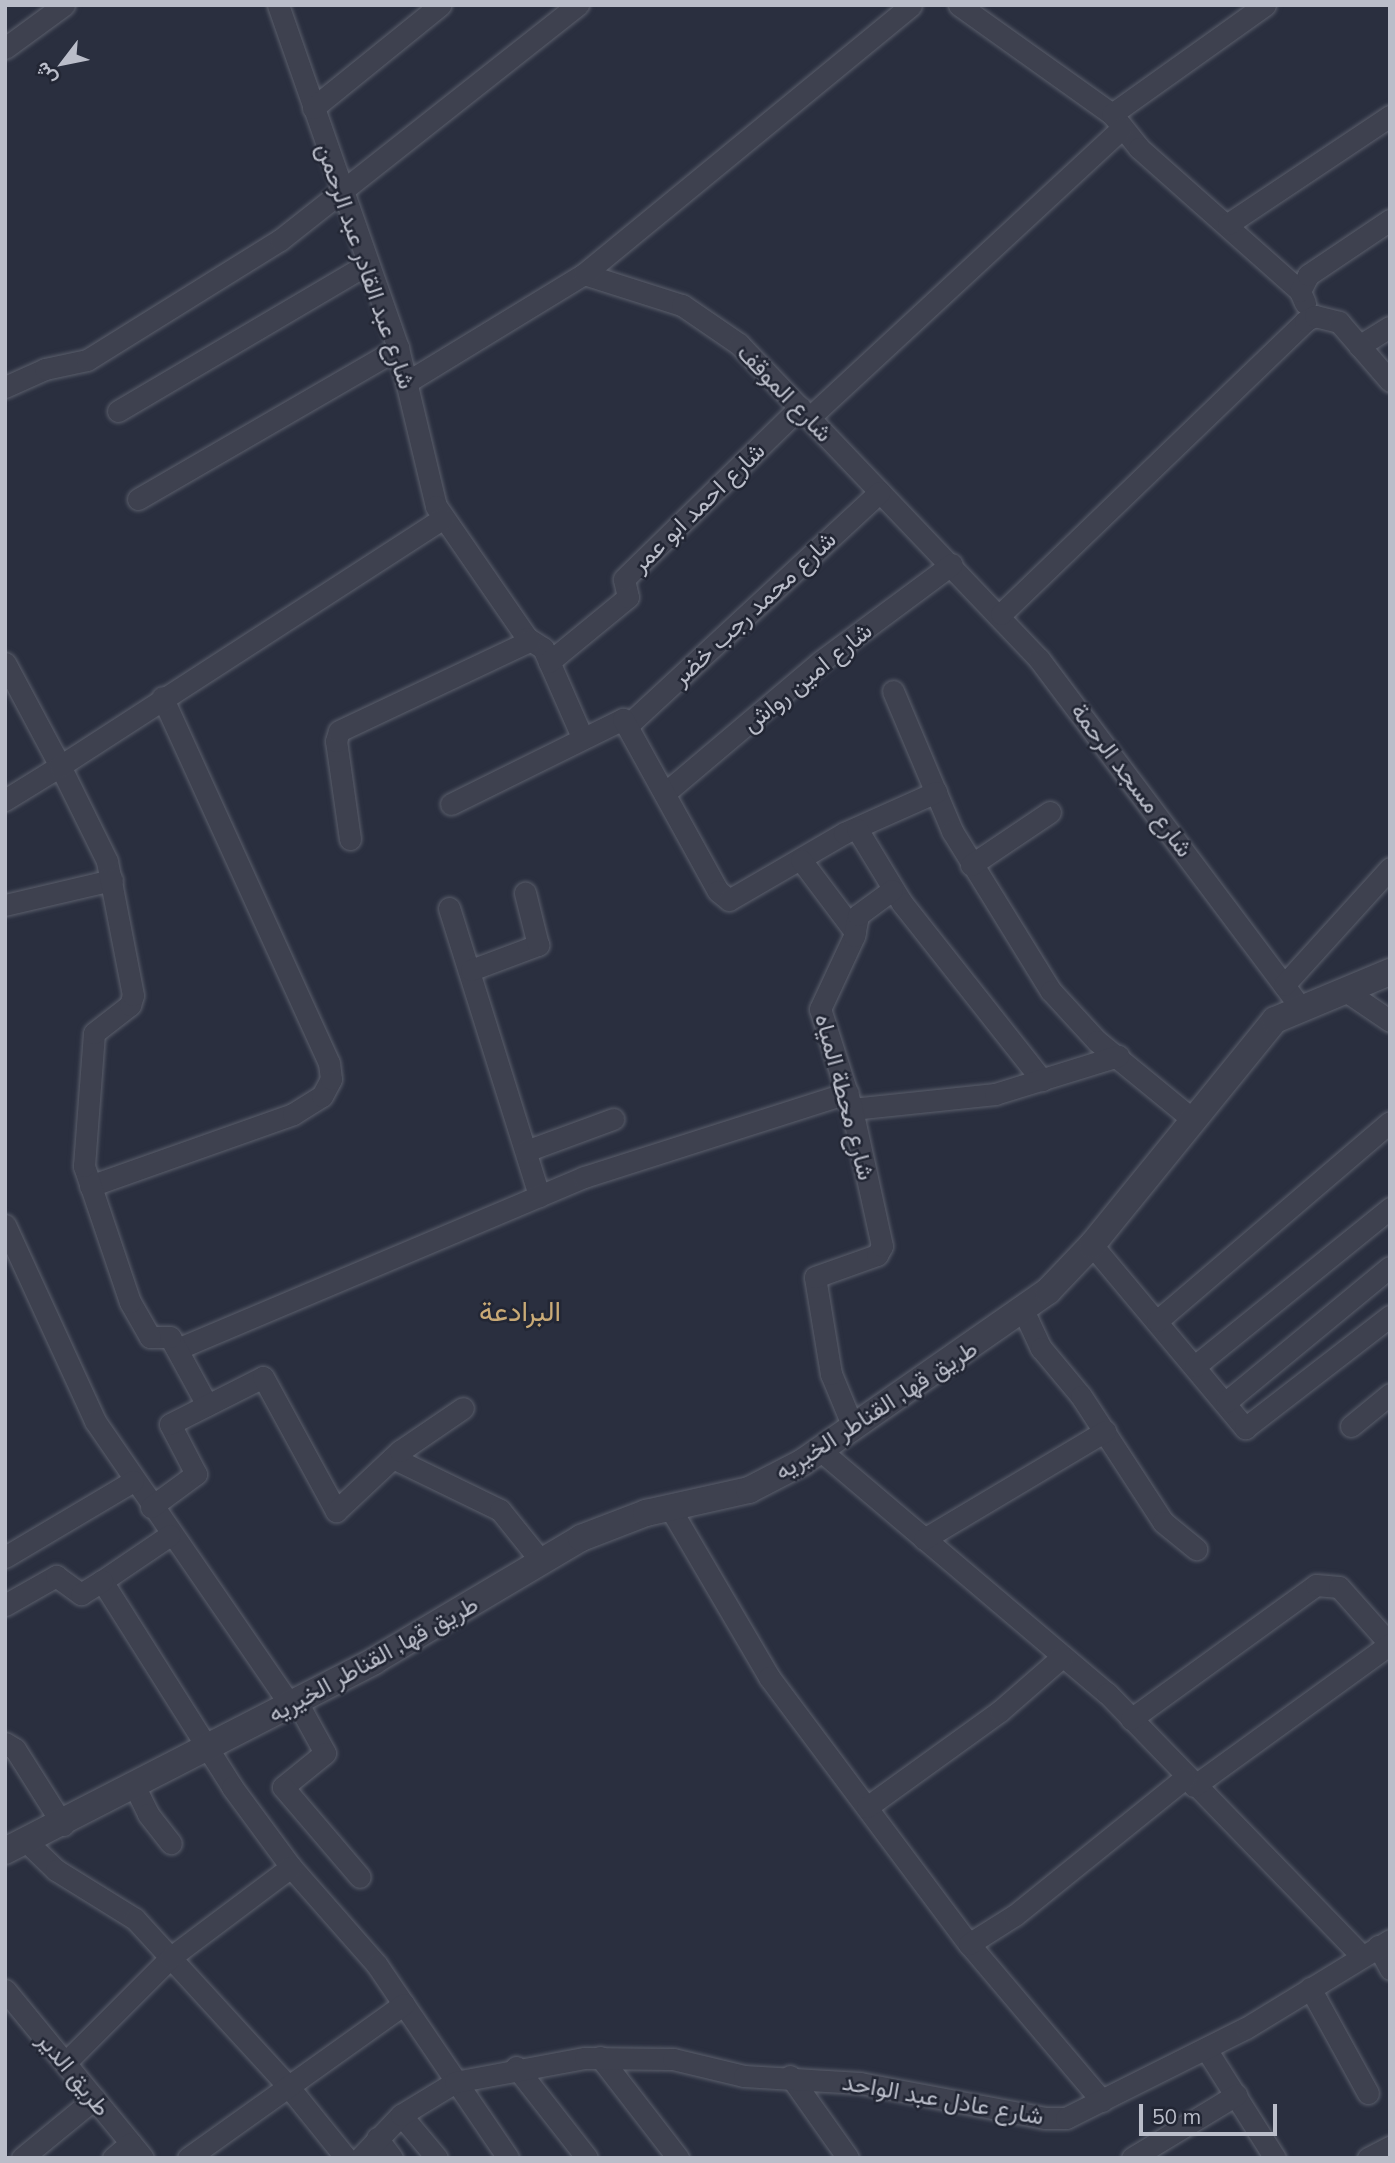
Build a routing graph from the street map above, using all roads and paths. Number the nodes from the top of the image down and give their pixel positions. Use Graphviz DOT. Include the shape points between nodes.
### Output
graph roads {
  1 [pos="64,5"];
  2 [pos="278,5"];
  3 [pos="440,5"];
  4 [pos="579,5"];
  5 [pos="911,5"];
  6 [pos="958,5"];
  7 [pos="1265,5"];
  8 [pos="5,48"];
  9 [pos="313,108"];
  10 [pos="1390,116"];
  11 [pos="1116,122"];
  12 [pos="341,191"];
  13 [pos="1390,220"];
  14 [pos="1228,225"];
  15 [pos="368,264"];
  16 [pos="584,274"];
  17 [pos="1300,291"];
  18 [pos="1315,316"];
  19 [pos="1390,327"];
  20 [pos="1359,346"];
  21 [pos="398,348"];
  22 [pos="9,378"];
  23 [pos="1390,381"];
  24 [pos="407,382"];
  25 [pos="118,411"];
  26 [pos="805,412"];
  27 [pos="880,492"];
  28 [pos="138,499"];
  29 [pos="442,519"];
  30 [pos="951,564"];
  31 [pos="1001,614"];
  32 [pos="529,641"];
  33 [pos="549,662"];
  34 [pos="5,663"];
  35 [pos="893,691"];
  36 [pos="162,698"];
  37 [pos="628,725"];
  38 [pos="582,737"];
  39 [pos="60,766"];
  40 [pos="936,792"];
  41 [pos="665,793"];
  42 [pos="5,800"];
  43 [pos="451,804"];
  44 [pos="1050,812"];
  45 [pos="857,829"];
  46 [pos="350,839"];
  47 [pos="801,860"];
  48 [pos="971,865"];
  49 [pos="1390,868"];
  50 [pos="112,880"];
  51 [pos="892,890"];
  52 [pos="524,893"];
  53 [pos="5,905"];
  54 [pos="449,908"];
  55 [pos="855,932"];
  56 [pos="471,970"];
  57 [pos="1390,972"];
  58 [pos="1343,989"];
  59 [pos="1292,995"];
  60 [pos="1390,1021"];
  61 [pos="1118,1056"];
  62 [pos="1042,1080"];
  63 [pos="850,1101"];
  64 [pos="1191,1118"];
  65 [pos="613,1119"];
  66 [pos="1390,1122"];
  67 [pos="526,1151"];
  68 [pos="90,1186"];
  69 [pos="539,1196"];
  70 [pos="1390,1208"];
  71 [pos="5,1225"];
  72 [pos="1092,1245"];
  73 [pos="1390,1268"];
  74 [pos="1024,1312"];
  75 [pos="1390,1317"];
  76 [pos="1157,1321"];
  77 [pos="177,1349"];
  78 [pos="1195,1366"];
  79 [pos="1390,1394"];
  80 [pos="1226,1402"];
  81 [pos="207,1405"];
  82 [pos="463,1408"];
  83 [pos="1351,1426"];
  84 [pos="853,1427"];
  85 [pos="1105,1431"];
  86 [pos="820,1450"];
  87 [pos="393,1458"];
  88 [pos="133,1480"];
  89 [pos="151,1507"];
  90 [pos="670,1508"];
  91 [pos="170,1535"];
  92 [pos="924,1539"];
  93 [pos="1196,1549"];
  94 [pos="5,1557"];
  95 [pos="541,1561"];
  96 [pos="102,1581"];
  97 [pos="5,1605"];
  98 [pos="1390,1644"];
  99 [pos="1062,1657"];
  100 [pos="294,1704"];
  101 [pos="1131,1719"];
  102 [pos="5,1744"];
  103 [pos="208,1749"];
  104 [pos="1189,1782"];
  105 [pos="135,1787"];
  106 [pos="867,1807"];
  107 [pos="63,1825"];
  108 [pos="171,1843"];
  109 [pos="12,1846"];
  110 [pos="291,1867"];
  111 [pos="360,1877"];
  112 [pos="969,1944"];
  113 [pos="1376,1947"];
  114 [pos="171,1957"];
  115 [pos="1390,1969"];
  116 [pos="1310,1988"];
  117 [pos="5,1990"];
  118 [pos="404,2004"];
  119 [pos="1206,2049"];
  120 [pos="600,2057"];
  121 [pos="65,2062"];
  122 [pos="516,2067"];
  123 [pos="790,2076"];
  124 [pos="455,2082"];
  125 [pos="288,2086"];
  126 [pos="1368,2093"];
  127 [pos="1236,2095"];
  128 [pos="95,2098"];
  129 [pos="1102,2101"];
  130 [pos="401,2115"];
  131 [pos="377,2138"];
  132 [pos="1390,2147"];
  133 [pos="137,2150"];
  134 [pos="1269,2156"];
  135 [pos="22,2158"];
  136 [pos="113,2158"];
  137 [pos="188,2158"];
  138 [pos="346,2158"];
  139 [pos="360,2158"];
  140 [pos="392,2158"];
  141 [pos="437,2158"];
  142 [pos="508,2158"];
  143 [pos="587,2158"];
  144 [pos="678,2158"];
  145 [pos="848,2158"];
  146 [pos="1132,2158"];
  147 [pos="1368,2158"];
  1 -- 8 [label="street"];
  2 -- 9 [label="street, شارع عبد القادر عبد الرحمن"];
  3 -- 9 [label="street"];
  4 -- 12 [label="street"];
  5 -- 16 [label="street"];
  6 -- 11 [label="street"];
  7 -- 11 [label="street"];
  9 -- 12 [label="street, شارع عبد القادر عبد الرحمن"];
  10 -- 14 [label="street"];
  11 -- 14 [label="street"];
  11 -- 26 [label="street"];
  12 -- 15 [label="street, شارع عبد القادر عبد الرحمن"];
  12 -- 22 [label="street" via="280,240 109,347"];
  13 -- 17 [label="street" via="1321,264"];
  14 -- 17 [label="street"];
  15 -- 21 [label="street, شارع عبد القادر عبد الرحمن"];
  15 -- 25 [label="street"];
  16 -- 24 [label="street"];
  16 -- 26 [label="street, شارع الموقف" via="651,291 712,322"];
  17 -- 18 [label="street"];
  18 -- 20 [label="street" via="1339,322"];
  18 -- 31 [label="street" via="1223,396"];
  19 -- 20 [label="street"];
  20 -- 23 [label="street"];
  21 -- 24 [label="street, شارع عبد القادر عبد الرحمن"];
  21 -- 28 [label="street"];
  24 -- 29 [label="street, شارع عبد القادر عبد الرحمن" via="431,492"];
  26 -- 27 [label="street, شارع الموقف"];
  26 -- 33 [label="street, شارع احمد ابو عمر" via="624,579 628,597"];
  27 -- 30 [label="street, شارع الموقف"];
  27 -- 37 [label="street, شارع محمد رجب خضر"];
  29 -- 32 [label="street, شارع عبد القادر عبد الرحمن"];
  29 -- 36 [label="street" via="262,639"];
  30 -- 31 [label="street, شارع مسجد الرحمة"];
  30 -- 41 [label="street, شارع امين رواش" via="811,670"];
  31 -- 59 [label="street, شارع مسجد الرحمة" via="1098,733"];
  32 -- 33 [label="street, شارع عبد القادر عبد الرحمن" via="540,645"];
  32 -- 46 [label="street" via="339,731 336,741"];
  33 -- 38 [label="street, شارع عبد القادر عبد الرحمن"];
  34 -- 39 [label="street"];
  35 -- 40 [label="street"];
  36 -- 39 [label="street"];
  36 -- 68 [label="street" via="329,1063 331,1079 322,1096 293,1114"];
  37 -- 38 [label="street" via="617,717"];
  37 -- 41 [label="street"];
  38 -- 43 [label="street"];
  39 -- 42 [label="street"];
  39 -- 50 [label="street"];
  40 -- 45 [label="street"];
  40 -- 48 [label="street"];
  41 -- 47 [label="street" via="724,899 734,899"];
  44 -- 48 [label="street"];
  45 -- 47 [label="street"];
  45 -- 51 [label="street"];
  47 -- 55 [label="street"];
  48 -- 61 [label="street" via="1051,991"];
  49 -- 59 [label="street"];
  50 -- 53 [label="street"];
  50 -- 68 [label="street" via="133,995 130,1005 93,1037 82,1155"];
  51 -- 55 [label="street, شارع محطة المياه" via="861,911"];
  51 -- 62 [label="street"];
  52 -- 56 [label="street" via="538,945"];
  54 -- 56 [label="street"];
  55 -- 63 [label="street, شارع محطة المياه" via="820,1009"];
  56 -- 67 [label="street"];
  57 -- 58 [label="street, طريق قها, القناطر الخيريه"];
  58 -- 59 [label="street, طريق قها, القناطر الخيريه"];
  58 -- 60 [label="street"];
  59 -- 64 [label="street, طريق قها, القناطر الخيريه"];
  61 -- 62 [label="street"];
  61 -- 64 [label="street"];
  62 -- 63 [label="street" via="980,1097"];
  63 -- 69 [label="street" via="626,1163"];
  63 -- 84 [label="street, شارع محطة المياه" via="882,1247 877,1255 814,1277 831,1374"];
  64 -- 72 [label="street, طريق قها, القناطر الخيريه"];
  65 -- 67 [label="street"];
  66 -- 76 [label="street"];
  67 -- 69 [label="street"];
  68 -- 77 [label="street" via="130,1302 149,1335 168,1336"];
  69 -- 77 [label="street"];
  70 -- 78 [label="street"];
  71 -- 88 [label="street" via="80,1396"];
  72 -- 74 [label="street, طريق قها, القناطر الخيريه"];
  72 -- 76 [label="street"];
  73 -- 80 [label="street"];
  74 -- 84 [label="street, طريق قها, القناطر الخيريه"];
  74 -- 85 [label="street" via="1041,1349"];
  75 -- 80 [label="street" via="1252,1428 1242,1426"];
  76 -- 78 [label="street"];
  77 -- 81 [label="street"];
  78 -- 80 [label="street"];
  79 -- 83 [label="street"];
  81 -- 87 [label="street" via="266,1378 336,1511"];
  81 -- 89 [label="street" via="170,1424 196,1474"];
  82 -- 87 [label="street"];
  84 -- 86 [label="street, طريق قها, القناطر الخيريه"];
  85 -- 92 [label="street"];
  85 -- 93 [label="street" via="1163,1522"];
  86 -- 90 [label="street, طريق قها, القناطر الخيريه" via="749,1489"];
  86 -- 92 [label="street"];
  87 -- 95 [label="street" via="500,1510"];
  88 -- 89 [label="street"];
  88 -- 94 [label="street"];
  89 -- 91 [label="street"];
  90 -- 95 [label="street, طريق قها, القناطر الخيريه" via="602,1528"];
  90 -- 106 [label="street" via="769,1677"];
  91 -- 96 [label="street"];
  91 -- 100 [label="street"];
  92 -- 99 [label="street"];
  95 -- 100 [label="street, طريق قها, القناطر الخيريه"];
  96 -- 97 [label="street" via="81,1594 56,1576"];
  96 -- 103 [label="street"];
  98 -- 101 [label="street" via="1339,1587 1315,1585"];
  98 -- 104 [label="street"];
  99 -- 101 [label="street"];
  99 -- 106 [label="street" via="1000,1711"];
  100 -- 103 [label="street, طريق قها, القناطر الخيريه"];
  100 -- 111 [label="street" via="325,1753 283,1787"];
  101 -- 104 [label="street"];
  102 -- 107 [label="street" via="15,1749"];
  103 -- 105 [label="street, طريق قها, القناطر الخيريه"];
  103 -- 110 [label="street"];
  104 -- 112 [label="street" via="1015,1915"];
  104 -- 113 [label="street"];
  105 -- 107 [label="street, طريق قها, القناطر الخيريه"];
  105 -- 108 [label="street" via="148,1814"];
  106 -- 112 [label="street"];
  107 -- 109 [label="street, طريق قها, القناطر الخيريه"];
  109 -- 114 [label="street" via="135,1919"];
  110 -- 114 [label="street"];
  110 -- 118 [label="street" via="352,1933"];
  112 -- 129 [label="street"];
  113 -- 115 [label="street"];
  113 -- 116 [label="street, شارع عادل عبد الواحد"];
  114 -- 121 [label="street"];
  114 -- 125 [label="street"];
  116 -- 119 [label="street, شارع عادل عبد الواحد"];
  116 -- 126 [label="street"];
  117 -- 121 [label="street, طريق الدير"];
  118 -- 124 [label="street"];
  118 -- 125 [label="street" via="330,2062"];
  119 -- 127 [label="street"];
  119 -- 129 [label="street, شارع عادل عبد الواحد"];
  120 -- 122 [label="street, شارع عادل عبد الواحد"];
  120 -- 123 [label="street, شارع عادل عبد الواحد" via="673,2059 744,2076"];
  120 -- 144 [label="street"];
  121 -- 128 [label="street, طريق الدير"];
  122 -- 124 [label="street, شارع عادل عبد الواحد"];
  122 -- 143 [label="street"];
  123 -- 129 [label="street, شارع عادل عبد الواحد" via="900,2089 1046,2118 1087,2111"];
  123 -- 145 [label="street"];
  124 -- 130 [label="street, شارع عادل عبد الواحد"];
  124 -- 142 [label="street"];
  125 -- 137 [label="street"];
  125 -- 138 [label="street"];
  127 -- 134 [label="street"];
  127 -- 146 [label="street"];
  128 -- 133 [label="street, طريق الدير"];
  128 -- 135 [label="street"];
  130 -- 131 [label="street, شارع عادل عبد الواحد"];
  130 -- 141 [label="street"];
  131 -- 139 [label="street, شارع عادل عبد الواحد"];
  131 -- 140 [label="street"];
  132 -- 147 [label="street"];
  133 -- 136 [label="street"];
}
